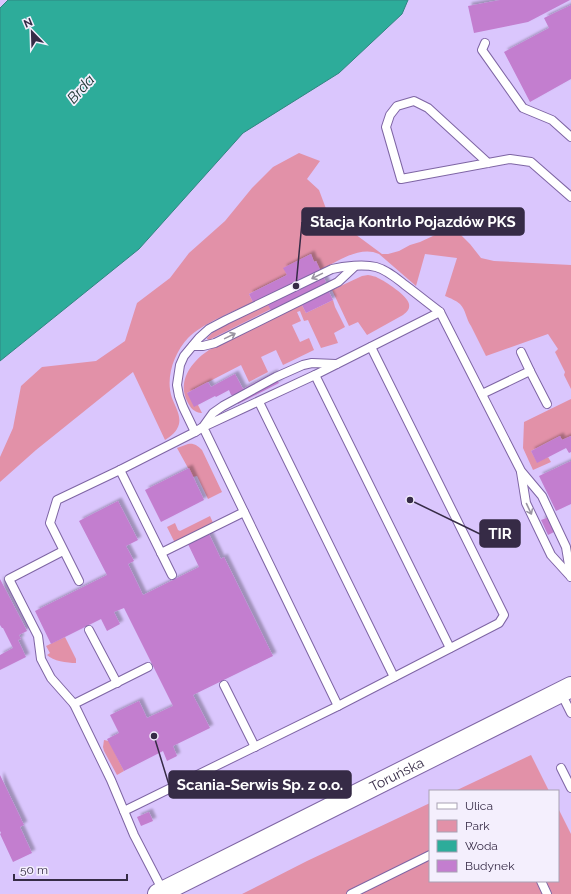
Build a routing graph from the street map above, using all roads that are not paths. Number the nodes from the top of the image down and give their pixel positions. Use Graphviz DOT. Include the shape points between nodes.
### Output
graph roads {
  1 [pos="485,43"];
  2 [pos="571,137"];
  3 [pos="488,163"];
  4 [pos="571,197"];
  5 [pos="354,267"];
  6 [pos="440,312"];
  7 [pos="193,346"];
  8 [pos="371,347"];
  9 [pos="521,352"];
  10 [pos="337,364"];
  11 [pos="530,371"];
  12 [pos="315,375"];
  13 [pos="482,394"];
  14 [pos="259,402"];
  15 [pos="547,404"];
  16 [pos="203,427"];
  17 [pos="195,432"];
  18 [pos="120,470"];
  19 [pos="520,471"];
  20 [pos="244,512"];
  21 [pos="63,551"];
  22 [pos="161,554"];
  23 [pos="172,575"];
  24 [pos="571,577"];
  25 [pos="78,581"];
  26 [pos="89,630"];
  27 [pos="450,648"];
  28 [pos="148,667"];
  29 [pos="394,677"];
  30 [pos="117,683"];
  31 [pos="224,685"];
  32 [pos="566,690"];
  33 [pos="74,704"];
  34 [pos="338,706"];
  35 [pos="571,713"];
  36 [pos="255,747"];
  37 [pos="561,768"];
  38 [pos="571,788"];
  39 [pos="124,812"];
  40 [pos="429,855"];
  41 [pos="541,882"];
  42 [pos="160,893"];
  43 [pos="351,894"];
  44 [pos="547,894"];
  1 -- 2 [label="lane" via="482,50 523,108 552,120"];
  3 -- 3 [label="lane" via="401,179 386,127 390,115 397,106 414,101 428,108"];
  3 -- 4 [label="lane" via="510,159 531,162"];
  5 -- 6 [label="lane" via="377,267 385,271"];
  7 -- 5 [label="lane, one-way" via="215,343 246,328 338,282"];
  5 -- 7 [label="lane, one-way" via="332,269 226,320 209,329"];
  6 -- 8 [label="lane"];
  6 -- 13 [label="lane"];
  7 -- 17 [label="lane" via="180,365 177,385 183,407"];
  8 -- 10 [label="lane"];
  8 -- 27 [label="lane" via="504,615 499,623"];
  9 -- 11 [label="lane"];
  10 -- 12 [label="lane"];
  10 -- 16 [label="lane" via="312,363 276,377 223,406 213,413"];
  11 -- 13 [label="lane"];
  11 -- 15 [label="lane"];
  12 -- 14 [label="lane"];
  12 -- 27 [label="lane"];
  13 -- 19 [label="lane"];
  14 -- 16 [label="lane"];
  14 -- 29 [label="lane"];
  16 -- 17 [label="lane"];
  16 -- 20 [label="lane"];
  17 -- 18 [label="lane"];
  18 -- 21 [label="lane" via="57,500 50,523"];
  18 -- 22 [label="lane"];
  19 -- 24 [label="lane, one-way" via="529,510 551,555"];
  19 -- 24 [label="lane" via="545,502 566,547"];
  20 -- 22 [label="lane"];
  20 -- 34 [label="lane"];
  21 -- 25 [label="lane"];
  21 -- 33 [label="lane" via="9,579 38,636 41,659 51,678"];
  22 -- 23 [label="lane"];
  26 -- 30 [label="lane"];
  27 -- 29 [label="lane"];
  28 -- 30 [label="lane"];
  29 -- 34 [label="lane"];
  30 -- 33 [label="lane"];
  31 -- 36 [label="lane"];
  32 -- 35 [label="lane"];
  32 -- 42 [label="street, Toruńska"];
  33 -- 39 [label="lane"];
  34 -- 36 [label="lane"];
  36 -- 39 [label="lane"];
  37 -- 38 [label="lane"];
  39 -- 42 [label="lane"];
  40 -- 43 [label="lane"];
  41 -- 44 [label="lane"];
}
